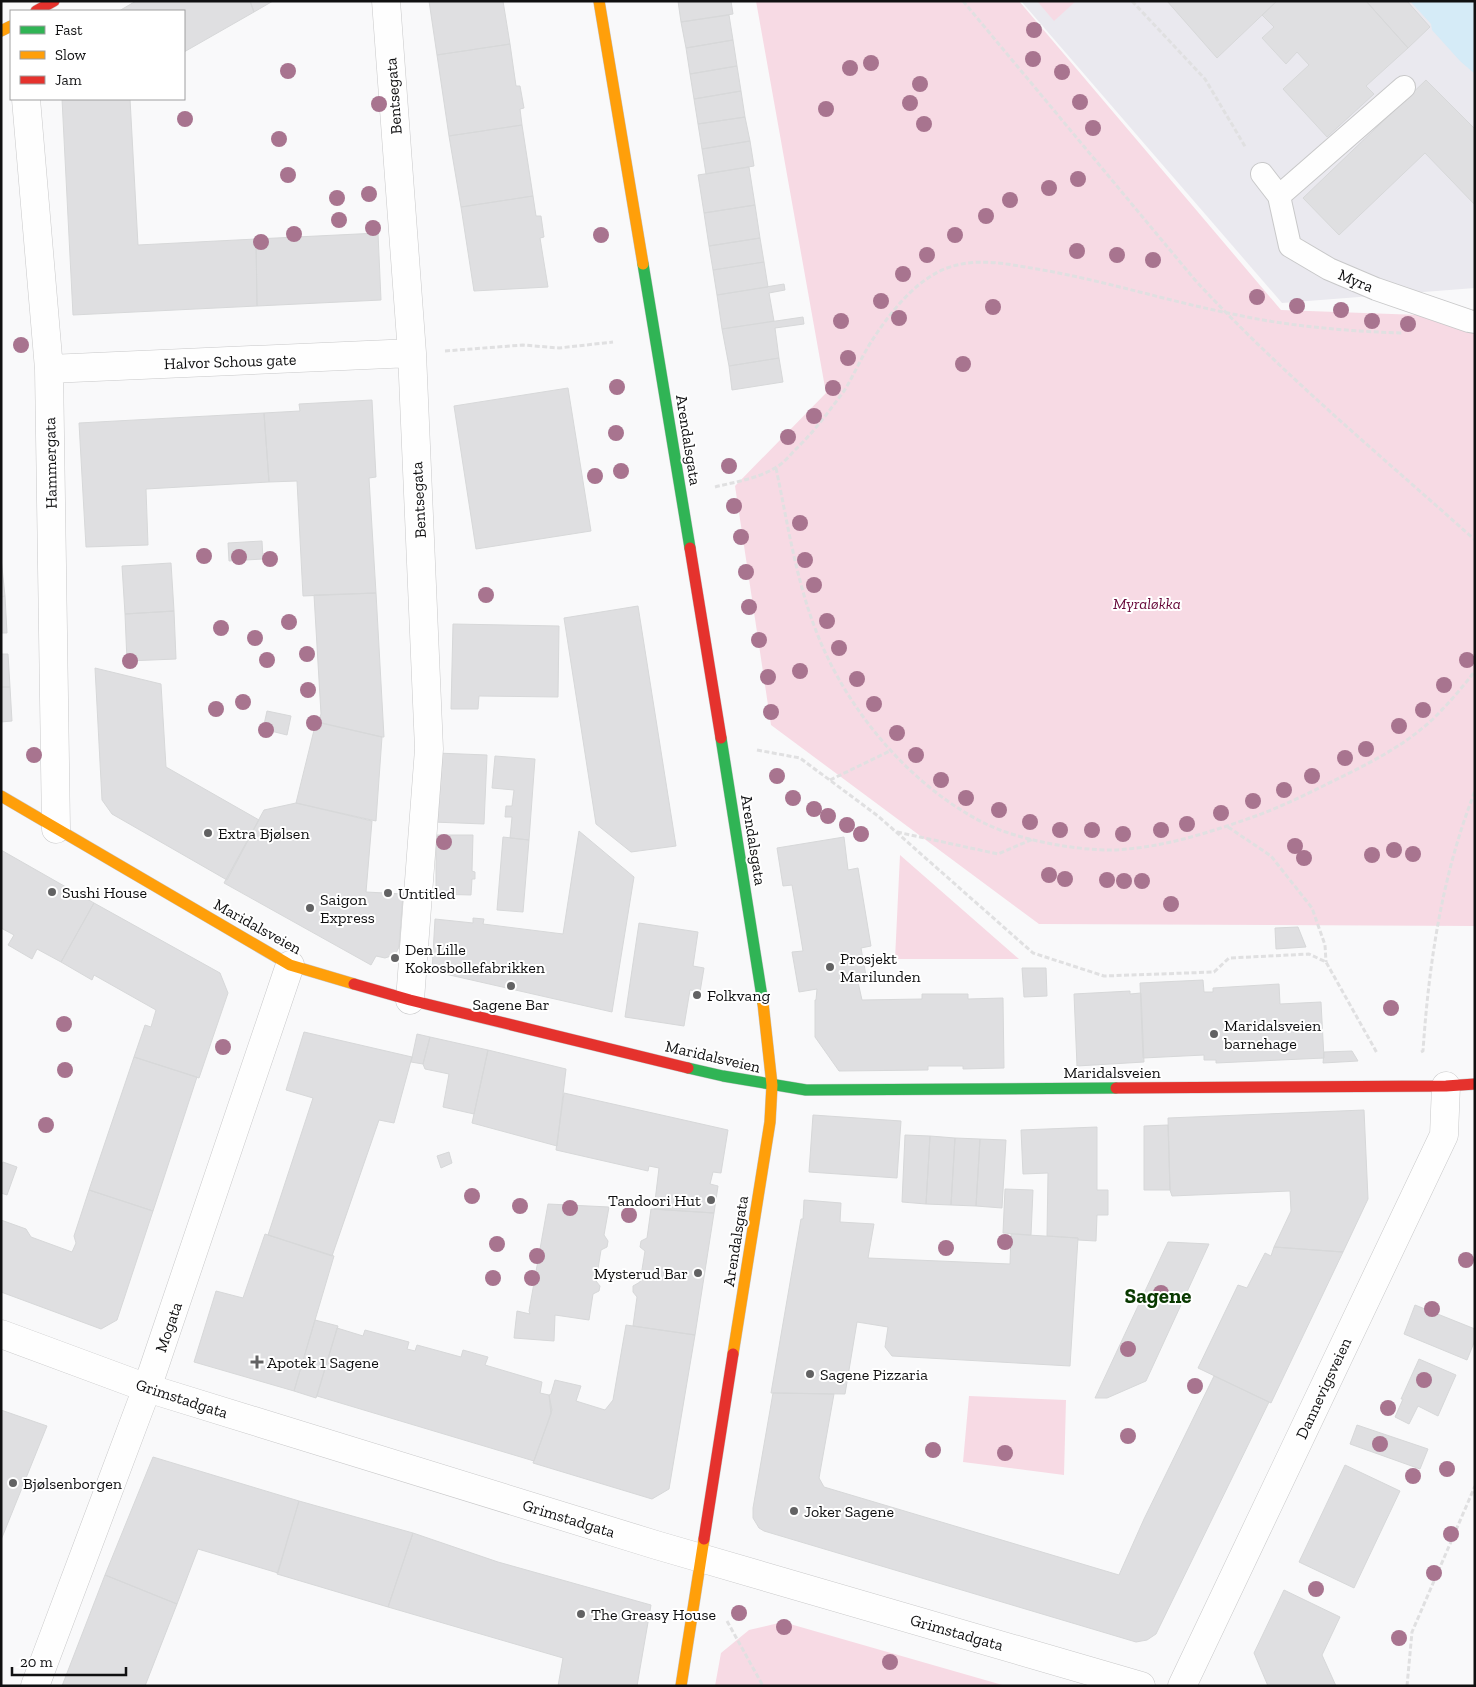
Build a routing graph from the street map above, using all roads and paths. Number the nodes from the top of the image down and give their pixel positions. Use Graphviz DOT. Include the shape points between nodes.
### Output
graph roads {
  1 [pos="54,1"];
  2 [pos="386,1"];
  3 [pos="600,1"];
  4 [pos="963,1"];
  5 [pos="1132,1"];
  6 [pos="38,10"];
  7 [pos="1404,87"];
  8 [pos="26,100"];
  9 [pos="1262,174"];
  10 [pos="1279,196"];
  11 [pos="1225,313"];
  12 [pos="1475,322"];
  13 [pos="1408,333"];
  14 [pos="613,342"];
  15 [pos="412,353"];
  16 [pos="48,370"];
  17 [pos="776,468"];
  18 [pos="714,487"];
  19 [pos="1475,540"];
  20 [pos="1475,671"];
  21 [pos="756,750"];
  22 [pos="892,750"];
  23 [pos="830,780"];
  24 [pos="1475,791"];
  25 [pos="1,796"];
  26 [pos="1227,826"];
  27 [pos="56,829"];
  28 [pos="896,832"];
  29 [pos="1033,839"];
  30 [pos="1326,962"];
  31 [pos="290,964"];
  32 [pos="410,1000"];
  33 [pos="1415,1055"];
  34 [pos="1379,1057"];
  35 [pos="1475,1084"];
  36 [pos="772,1085"];
  37 [pos="1446,1086"];
  38 [pos="1,1334"];
  39 [pos="147,1388"];
  40 [pos="1475,1486"];
  41 [pos="702,1558"];
  42 [pos="725,1617"];
  43 [pos="35,1686"];
  44 [pos="681,1686"];
  45 [pos="763,1686"];
  46 [pos="1141,1686"];
  47 [pos="1182,1686"];
  48 [pos="1407,1686"];
  1 -- 6 [label="street"];
  2 -- 15 [label="street, Bentsegata"];
  3 -- 36 [label="street, Arendalsgata" via="716,706 767,1028"];
  4 -- 11 [label="path"];
  5 -- 9 [label="path" via="1205,79"];
  7 -- 10 [label="lane"];
  8 -- 16 [label="street, Hammergata"];
  9 -- 10 [label="lane, Myra"];
  10 -- 12 [label="lane, Myra" via="1290,246 1329,269"];
  11 -- 13 [label="path" via="1294,326"];
  11 -- 17 [label="path" via="1067,274 991,261 946,268 911,292 894,311 871,342 844,390 803,442"];
  11 -- 19 [label="path"];
  14 -- 15 [label="path" via="559,348 523,345"];
  15 -- 16 [label="street, Halvor Schous gate"];
  15 -- 32 [label="street, Bentsegata" via="429,749"];
  16 -- 27 [label="street, Hammergata"];
  17 -- 18 [label="path"];
  17 -- 22 [label="path" via="794,558 825,652 872,730"];
  20 -- 26 [label="path" via="1432,720 1369,764 1296,799"];
  21 -- 23 [label="path" via="800,758"];
  22 -- 23 [label="path"];
  22 -- 29 [label="path" via="925,784 958,808 987,824"];
  23 -- 28 [label="path"];
  24 -- 33 [label="path" via="1462,823 1440,905 1422,1052"];
  25 -- 27 [label="street, Maridalsveien"];
  26 -- 29 [label="path" via="1154,845 1110,850"];
  26 -- 30 [label="path" via="1271,856 1312,908"];
  27 -- 31 [label="street, Maridalsveien"];
  28 -- 29 [label="path" via="998,854"];
  28 -- 30 [label="path" via="1033,953 1104,976 1214,972 1229,958 1309,954"];
  30 -- 34 [label="path"];
  31 -- 32 [label="street, Maridalsveien"];
  31 -- 39 [label="street, Mogata"];
  32 -- 36 [label="street, Maridalsveien" via="722,1076"];
  35 -- 37 [label="street, Maridalsveien"];
  36 -- 37 [label="street, Maridalsveien" via="806,1090"];
  36 -- 41 [label="street, Arendalsgata" via="770,1122"];
  37 -- 47 [label="street, Dannevigsveien" via="1444,1135"];
  38 -- 39 [label="street, Grimstadgata"];
  39 -- 41 [label="street, Grimstadgata"];
  39 -- 43 [label="street, Mogata"];
  40 -- 48 [label="path" via="1412,1632"];
  41 -- 44 [label="street, Arendalsgata"];
  41 -- 46 [label="street, Grimstadgata"];
  42 -- 45 [label="path"];
}
